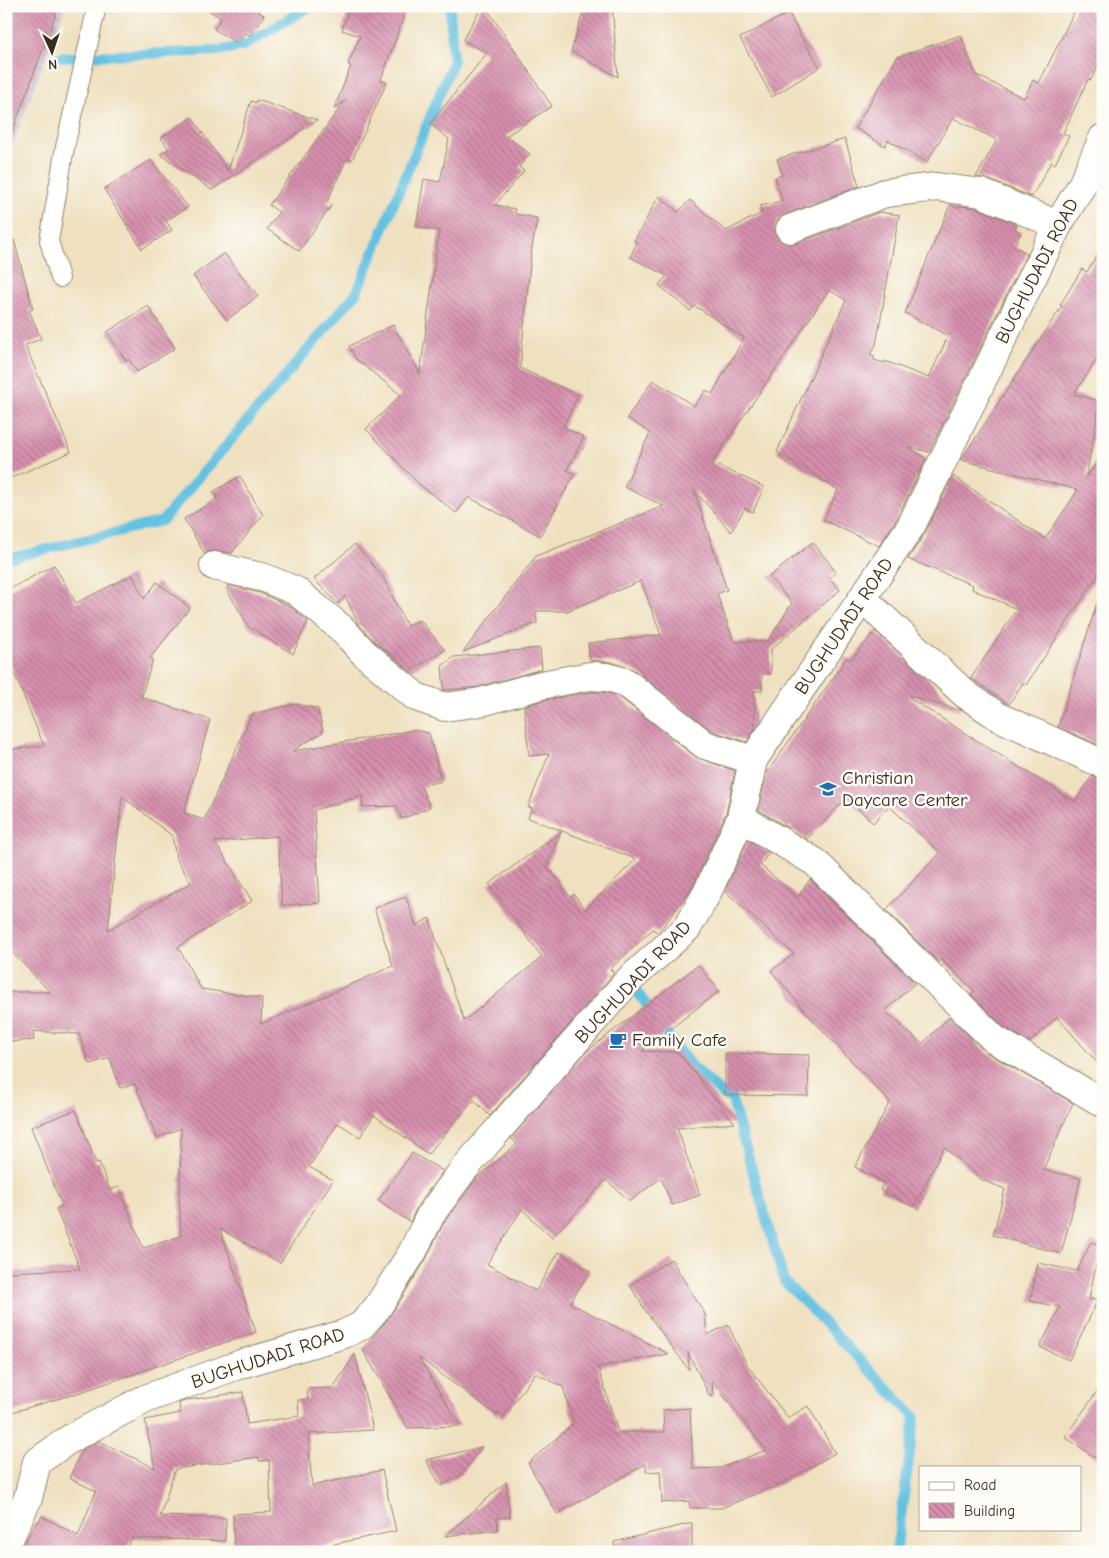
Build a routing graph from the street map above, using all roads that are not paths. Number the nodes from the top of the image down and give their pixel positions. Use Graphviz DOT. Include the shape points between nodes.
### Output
graph roads {
  1 [pos="97,6"];
  2 [pos="1103,138"];
  3 [pos="1058,225"];
  4 [pos="790,229"];
  5 [pos="60,278"];
  6 [pos="214,566"];
  7 [pos="863,599"];
  8 [pos="753,760"];
  9 [pos="1103,764"];
  10 [pos="742,818"];
  11 [pos="1103,1103"];
  12 [pos="6,1545"];
  1 -- 5 [label="lane" via="65,147 49,241"];
  2 -- 3 [label="street, BUGHUDADI ROAD" via="1082,185"];
  3 -- 4 [label="street" via="982,193 937,187 885,193"];
  3 -- 7 [label="street, BUGHUDADI ROAD" via="911,526"];
  6 -- 8 [label="street" via="265,578 296,591 416,697 445,707 481,702 541,685 590,676 607,677 625,682 705,745"];
  7 -- 8 [label="street, BUGHUDADI ROAD"];
  7 -- 9 [label="street" via="965,694 998,717"];
  8 -- 10 [label="street, BUGHUDADI ROAD"];
  10 -- 11 [label="street" via="815,862 994,1039"];
  10 -- 12 [label="street, BUGHUDADI ROAD" via="708,894 687,928 628,981 464,1169 431,1214 412,1253 382,1300 361,1326 241,1364 145,1400 71,1438 37,1462 28,1498"];
}
